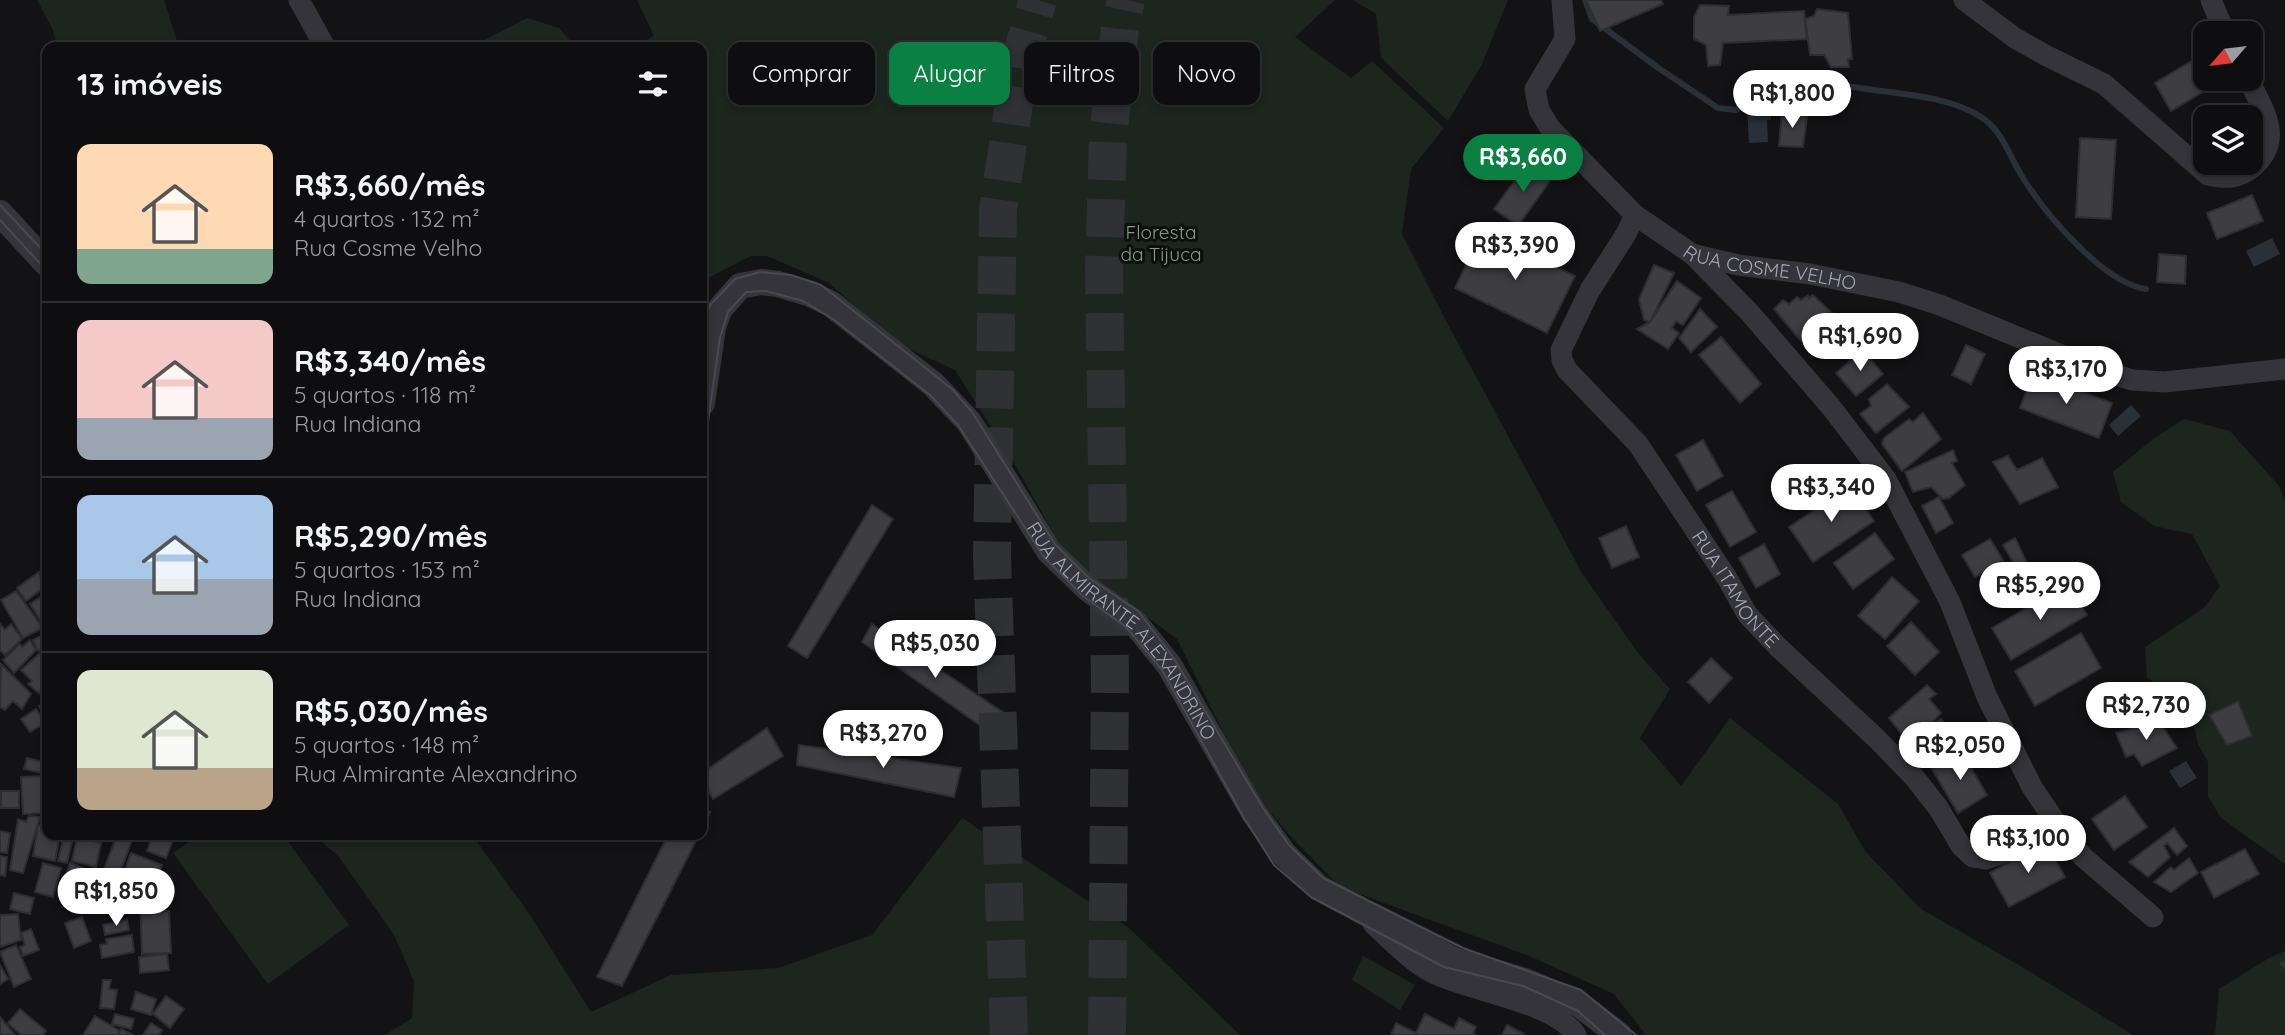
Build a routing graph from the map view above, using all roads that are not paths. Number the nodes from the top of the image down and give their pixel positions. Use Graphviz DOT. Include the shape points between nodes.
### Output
graph roads {
  1 [pos="299,0"];
  2 [pos="1562,0"];
  3 [pos="1964,0"];
  4 [pos="2211,0"];
  5 [pos="2220,21"];
  6 [pos="321,42"];
  7 [pos="2254,91"];
  8 [pos="0,213"];
  9 [pos="1635,215"];
  10 [pos="1692,254"];
  11 [pos="42,259"];
  12 [pos="707,369"];
  13 [pos="2285,369"];
  14 [pos="2063,833"];
  15 [pos="1357,909"];
  16 [pos="2153,917"];
  17 [pos="1576,1035"];
  18 [pos="1619,1035"];
  1 -- 6 [label="street"];
  2 -- 9 [label="street, RUA COSME VELHO" via="1566,39 1535,89 1539,110 1550,128"];
  3 -- 7 [label="street" via="2035,49 2104,84 2208,175 2228,180 2262,159 2271,141 2268,120"];
  4 -- 5 [label="street"];
  8 -- 11 [label="street"];
  9 -- 10 [label="street, RUA COSME VELHO"];
  9 -- 14 [label="street, RUA ITAMONTE" via="1561,350 1567,370 1638,444 1747,614 1915,778 1961,846 1973,857 1985,859"];
  10 -- 13 [label="street, RUA COSME VELHO" via="1899,292 2132,380 2165,382"];
  10 -- 14 [label="street" via="1831,407 1886,479 1945,591 1987,697 2032,787"];
  12 -- 15 [label="street, RUA ALMIRANTE ALEXANDRINO" via="719,310 740,286 761,282 811,294 831,304 933,384 969,422 1049,551 1087,588 1135,623 1169,665 1230,775 1284,855 1319,888"];
  14 -- 16 [label="street" via="2083,857"];
  15 -- 17 [label="street" via="1434,974 1562,1020"];
  15 -- 18 [label="street, RUA ALMIRANTE ALEXANDRINO" via="1456,961 1525,981 1579,1004"];
}
